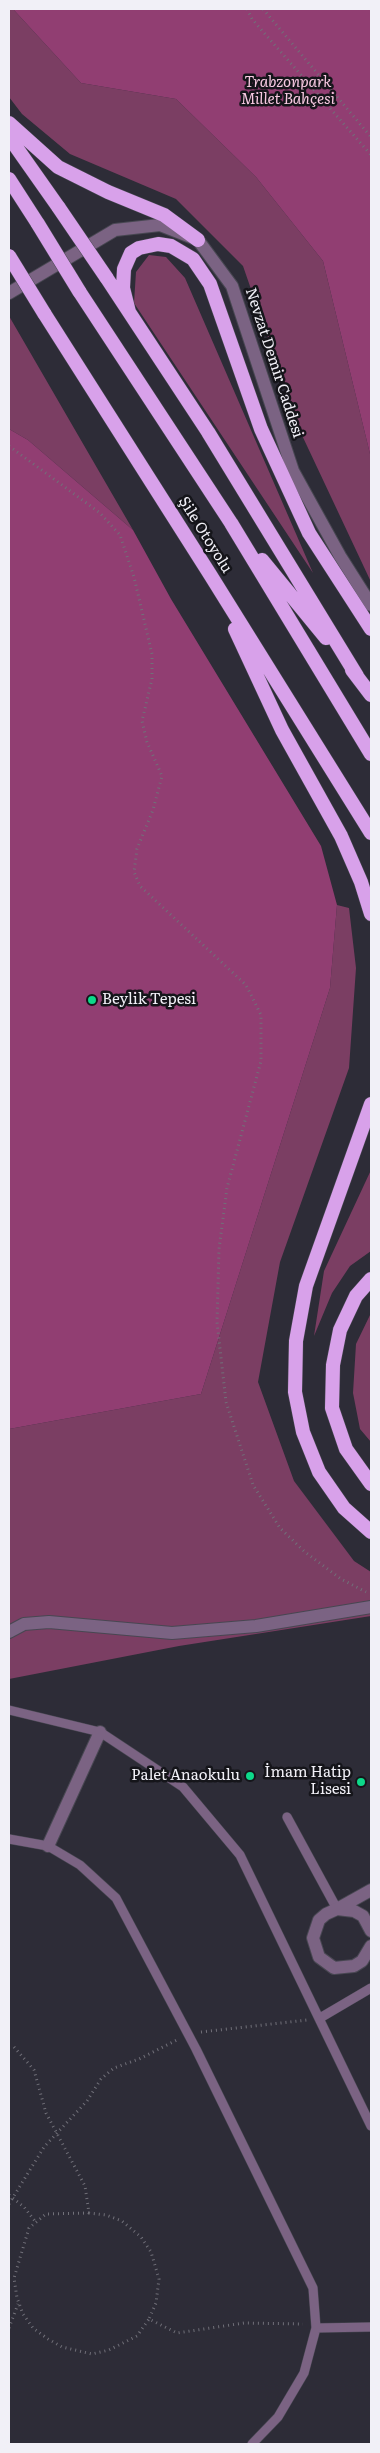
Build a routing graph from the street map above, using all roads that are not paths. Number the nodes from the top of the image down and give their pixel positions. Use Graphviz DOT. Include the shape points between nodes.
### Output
graph roads {
  1 [pos="9,123"];
  2 [pos="9,137"];
  3 [pos="9,179"];
  4 [pos="198,240"];
  5 [pos="9,256"];
  6 [pos="9,293"];
  7 [pos="129,312"];
  8 [pos="231,524"];
  9 [pos="211,576"];
  10 [pos="371,605"];
  11 [pos="371,629"];
  12 [pos="357,676"];
  13 [pos="371,696"];
  14 [pos="371,754"];
  15 [pos="371,833"];
  16 [pos="371,914"];
  17 [pos="371,1104"];
  18 [pos="371,1279"];
  19 [pos="371,1484"];
  20 [pos="371,1532"];
  21 [pos="371,1606"];
  22 [pos="9,1632"];
  23 [pos="9,1710"];
  24 [pos="100,1732"];
  25 [pos="287,1817"];
  26 [pos="9,1839"];
  27 [pos="48,1846"];
  28 [pos="371,1890"];
  29 [pos="337,1909"];
  30 [pos="371,1931"];
  31 [pos="371,1946"];
  32 [pos="371,1988"];
  33 [pos="320,2018"];
  34 [pos="371,2126"];
  35 [pos="371,2327"];
  36 [pos="316,2328"];
  37 [pos="252,2444"];
  1 -- 4 [label="highway" via="58,167 164,215"];
  2 -- 7 [label="highway, bridge"];
  3 -- 8 [label="highway, Şile Otoyolu, bridge"];
  4 -- 6 [label="street" via="160,225 115,230"];
  4 -- 10 [label="street, Nevzat Demir Caddesi" via="232,286 293,472"];
  5 -- 9 [label="highway, Şile Otoyolu, bridge"];
  7 -- 11 [label="highway" via="123,288 124,269 131,253 158,244 171,246 193,259 210,284 261,429 310,532"];
  7 -- 12 [label="highway" via="208,432"];
  8 -- 12 [label="highway"];
  8 -- 14 [label="highway, Şile Otoyolu"];
  9 -- 15 [label="highway, Şile Otoyolu"];
  9 -- 16 [label="highway" via="282,730 341,836"];
  12 -- 13 [label="highway"];
  17 -- 20 [label="highway" via="306,1286 296,1341 295,1392 303,1432 320,1472 344,1508"];
  18 -- 19 [label="highway" via="356,1296 340,1330 332,1365 332,1408 346,1449"];
  21 -- 22 [label="street" via="256,1626 172,1632 49,1622 24,1624"];
  23 -- 24 [label="lane"];
  24 -- 27 [label="street"];
  24 -- 33 [label="lane" via="183,1787 240,1855"];
  25 -- 29 [label="lane"];
  26 -- 27 [label="lane"];
  27 -- 36 [label="lane" via="80,1865 116,1898 313,2288"];
  28 -- 29 [label="street"];
  29 -- 30 [label="street" via="363,1916"];
  29 -- 31 [label="street" via="326,1914 314,1929 318,1957 325,1964 344,1969 362,1961"];
  32 -- 33 [label="lane"];
  33 -- 34 [label="lane"];
  35 -- 36 [label="lane"];
  36 -- 37 [label="lane" via="304,2373 278,2416"];
}
